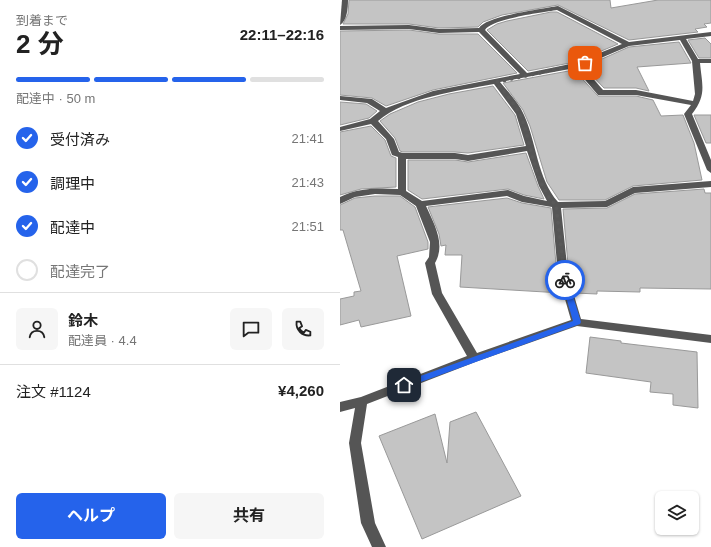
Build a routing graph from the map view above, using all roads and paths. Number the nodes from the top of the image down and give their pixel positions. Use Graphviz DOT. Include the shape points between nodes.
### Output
graph roads {
  1 [pos="345,0"];
  2 [pos="340,24"];
  3 [pos="340,28"];
  4 [pos="480,30"];
  5 [pos="711,34"];
  6 [pos="682,38"];
  7 [pos="628,44"];
  8 [pos="696,61"];
  9 [pos="711,61"];
  10 [pos="577,65"];
  11 [pos="526,76"];
  12 [pos="496,82"];
  13 [pos="340,98"];
  14 [pos="696,104"];
  15 [pos="385,111"];
  16 [pos="374,121"];
  17 [pos="340,129"];
  18 [pos="529,148"];
  19 [pos="402,156"];
  20 [pos="711,170"];
  21 [pos="711,184"];
  22 [pos="402,192"];
  23 [pos="340,201"];
  24 [pos="420,204"];
  25 [pos="556,205"];
  26 [pos="577,322"];
  27 [pos="711,339"];
  28 [pos="474,358"];
  29 [pos="362,401"];
  30 [pos="340,407"];
  31 [pos="379,547"];
  1 -- 2 [label="street"];
  3 -- 4 [label="street"];
  4 -- 7 [label="street" via="484,25 495,21 558,8"];
  4 -- 11 [label="street"];
  5 -- 6 [label="street"];
  6 -- 7 [label="street"];
  6 -- 8 [label="street"];
  7 -- 10 [label="street"];
  8 -- 9 [label="street"];
  8 -- 14 [label="street" via="699,94"];
  10 -- 11 [label="street"];
  10 -- 14 [label="street" via="601,93 629,92"];
  11 -- 12 [label="street"];
  12 -- 15 [label="street" via="436,93"];
  12 -- 18 [label="street" via="519,114"];
  13 -- 15 [label="street" via="369,101"];
  14 -- 20 [label="street" via="688,114"];
  15 -- 16 [label="street"];
  16 -- 17 [label="street"];
  16 -- 19 [label="street" via="387,134 395,153"];
  18 -- 19 [label="street" via="468,158"];
  18 -- 25 [label="street" via="548,198"];
  19 -- 22 [label="street"];
  21 -- 25 [label="street" via="633,190 607,204"];
  22 -- 23 [label="street" via="375,191 353,194"];
  22 -- 24 [label="street"];
  24 -- 25 [label="street" via="508,193 522,199"];
  24 -- 28 [label="street" via="436,246 434,258 430,263 437,294"];
  25 -- 26 [label="street" via="563,275"];
  26 -- 27 [label="street"];
  26 -- 28 [label="street"];
  28 -- 29 [label="street"];
  29 -- 30 [label="street"];
  29 -- 31 [label="street" via="355,443 368,523"];
}
